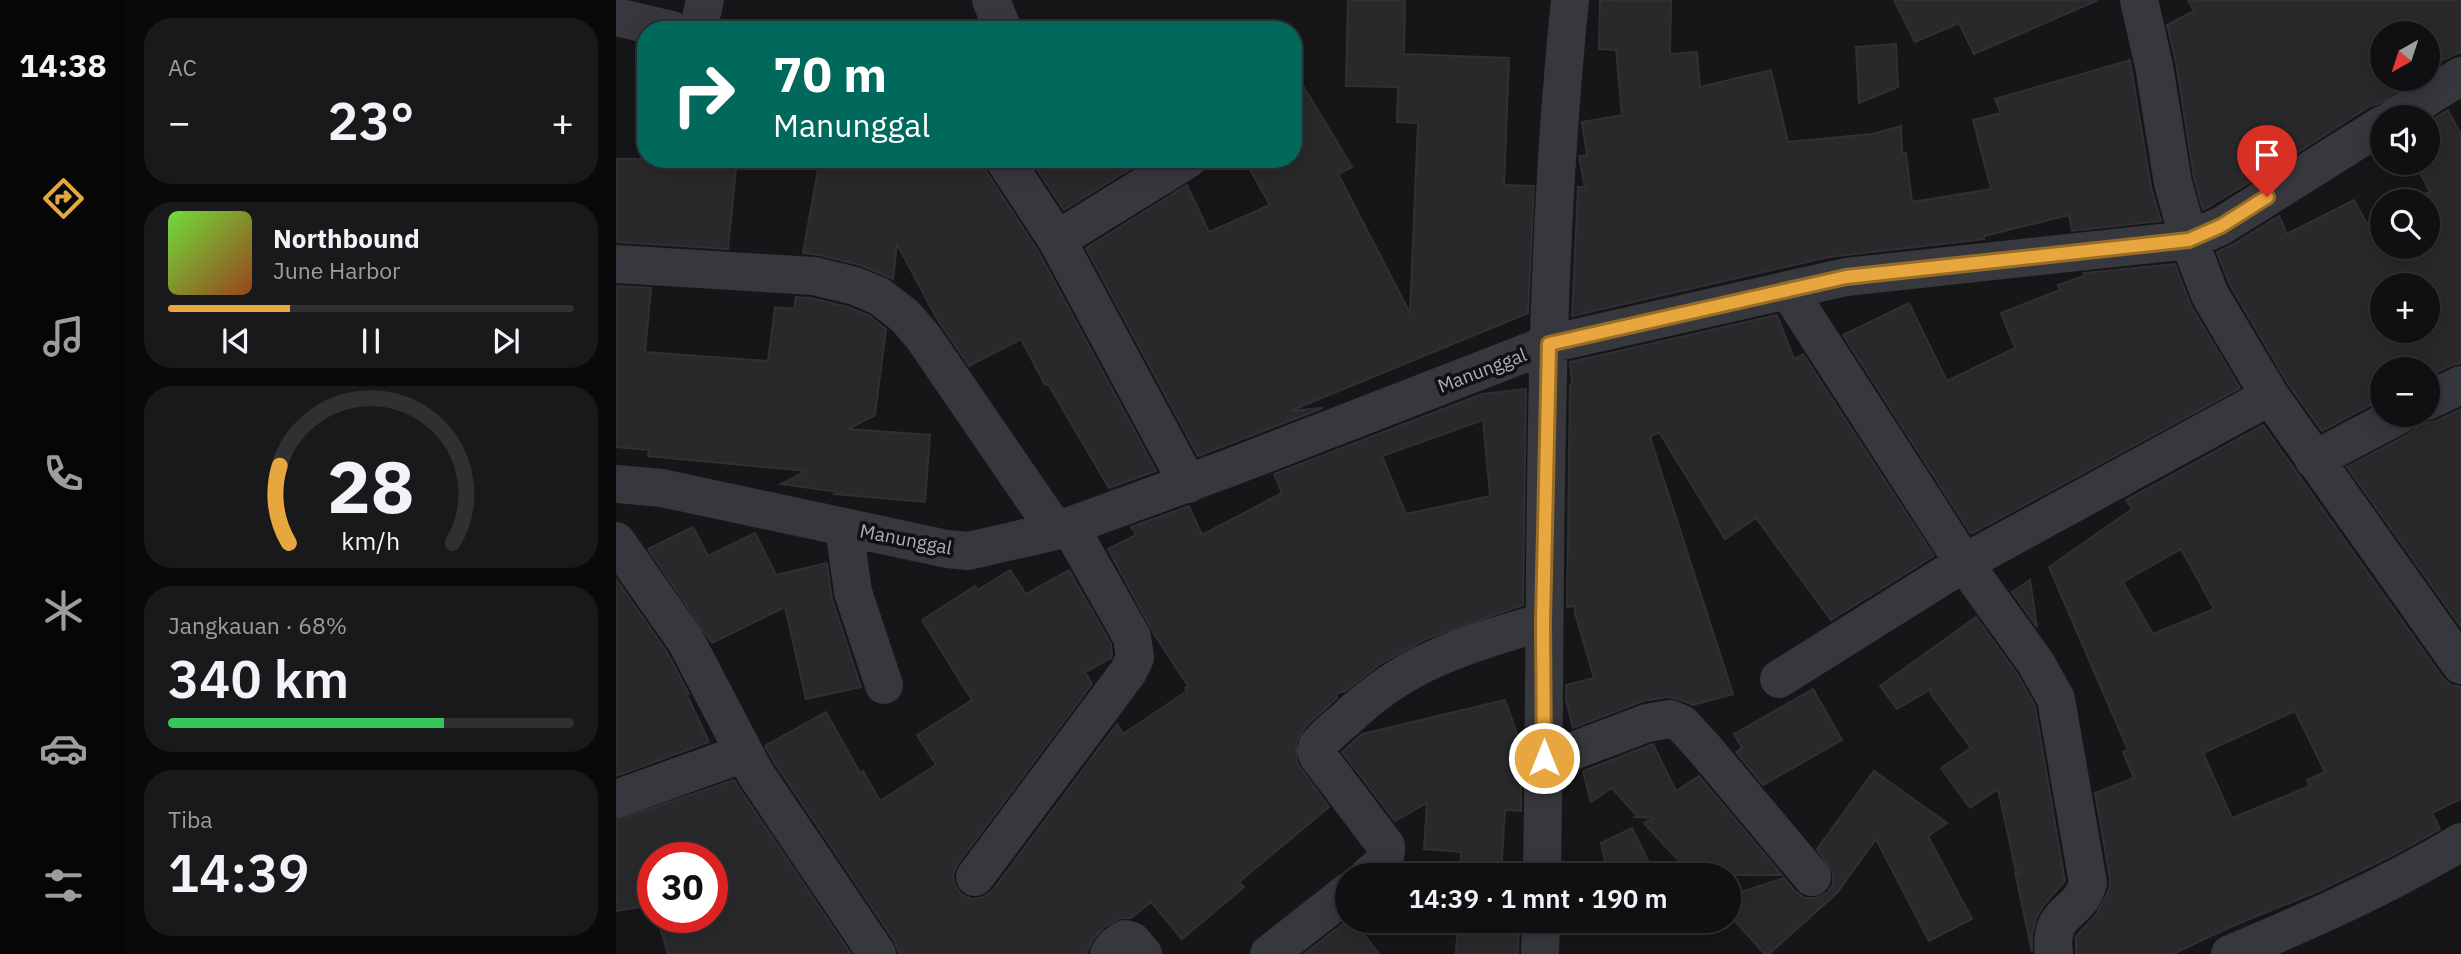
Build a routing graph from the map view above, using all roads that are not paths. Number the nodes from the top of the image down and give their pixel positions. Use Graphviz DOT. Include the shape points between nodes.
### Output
graph roads {
  1 [pos="705,0"];
  2 [pos="991,0"];
  3 [pos="1570,0"];
  4 [pos="2139,0"];
  5 [pos="616,17"];
  6 [pos="700,21"];
  7 [pos="999,21"];
  8 [pos="637,22"];
  9 [pos="2461,76"];
  10 [pos="2414,105"];
  11 [pos="2370,133"];
  12 [pos="1010,168"];
  13 [pos="1173,168"];
  14 [pos="1057,240"];
  15 [pos="2189,240"];
  16 [pos="616,264"];
  17 [pos="1788,290"];
  18 [pos="1549,344"];
  19 [pos="2461,385"];
  20 [pos="2440,395"];
  21 [pos="2270,396"];
  22 [pos="2376,427"];
  23 [pos="2314,460"];
  24 [pos="616,484"];
  25 [pos="1188,484"];
  26 [pos="844,527"];
  27 [pos="1063,529"];
  28 [pos="616,541"];
  29 [pos="1964,563"];
  30 [pos="1543,622"];
  31 [pos="2461,665"];
  32 [pos="1779,679"];
  33 [pos="884,685"];
  34 [pos="744,753"];
  35 [pos="1544,758"];
  36 [pos="616,799"];
  37 [pos="2461,842"];
  38 [pos="1383,863"];
  39 [pos="1542,863"];
  40 [pos="975,877"];
  41 [pos="1812,877"];
  42 [pos="1335,902"];
  43 [pos="1541,933"];
  44 [pos="877,954"];
  45 [pos="1109,954"];
  46 [pos="1143,954"];
  47 [pos="1269,954"];
  48 [pos="1540,954"];
  49 [pos="2054,954"];
  50 [pos="2230,954"];
  1 -- 6 [label="street"];
  2 -- 7 [label="street"];
  3 -- 18 [label="street"];
  4 -- 15 [label="street" via="2173,183"];
  5 -- 8 [label="street"];
  9 -- 10 [label="street"];
  11 -- 15 [label="street, Manunggal" via="2221,226"];
  12 -- 14 [label="street"];
  13 -- 14 [label="street"];
  14 -- 25 [label="street"];
  15 -- 17 [label="street, Manunggal" via="1846,277"];
  15 -- 21 [label="street" via="2210,295"];
  16 -- 27 [label="street" via="814,276 879,296 923,337"];
  17 -- 18 [label="street, Manunggal"];
  17 -- 29 [label="street"];
  18 -- 25 [label="street, Manunggal"];
  18 -- 30 [label="street"];
  19 -- 20 [label="street"];
  21 -- 23 [label="street"];
  21 -- 29 [label="street"];
  22 -- 23 [label="street"];
  23 -- 31 [label="street"];
  24 -- 26 [label="street, Manunggal" via="662,488"];
  25 -- 27 [label="street, Manunggal"];
  26 -- 27 [label="street, Manunggal" via="968,551"];
  26 -- 33 [label="street" via="853,592"];
  27 -- 40 [label="street" via="1132,637 1135,657"];
  28 -- 34 [label="street" via="686,641"];
  29 -- 32 [label="street"];
  29 -- 49 [label="street" via="2036,663 2056,699 2088,883 2082,897 2056,925"];
  30 -- 35 [label="street"];
  30 -- 38 [label="street" via="1431,658 1367,698 1318,745 1318,756 1386,846"];
  34 -- 36 [label="street"];
  34 -- 44 [label="street"];
  35 -- 39 [label="street"];
  35 -- 41 [label="street" via="1647,723 1670,719 1682,724"];
  37 -- 50 [label="street" via="2414,870"];
  42 -- 47 [label="street"];
  43 -- 48 [label="street"];
  45 -- 46 [label="street" via="1125,939"];
}
